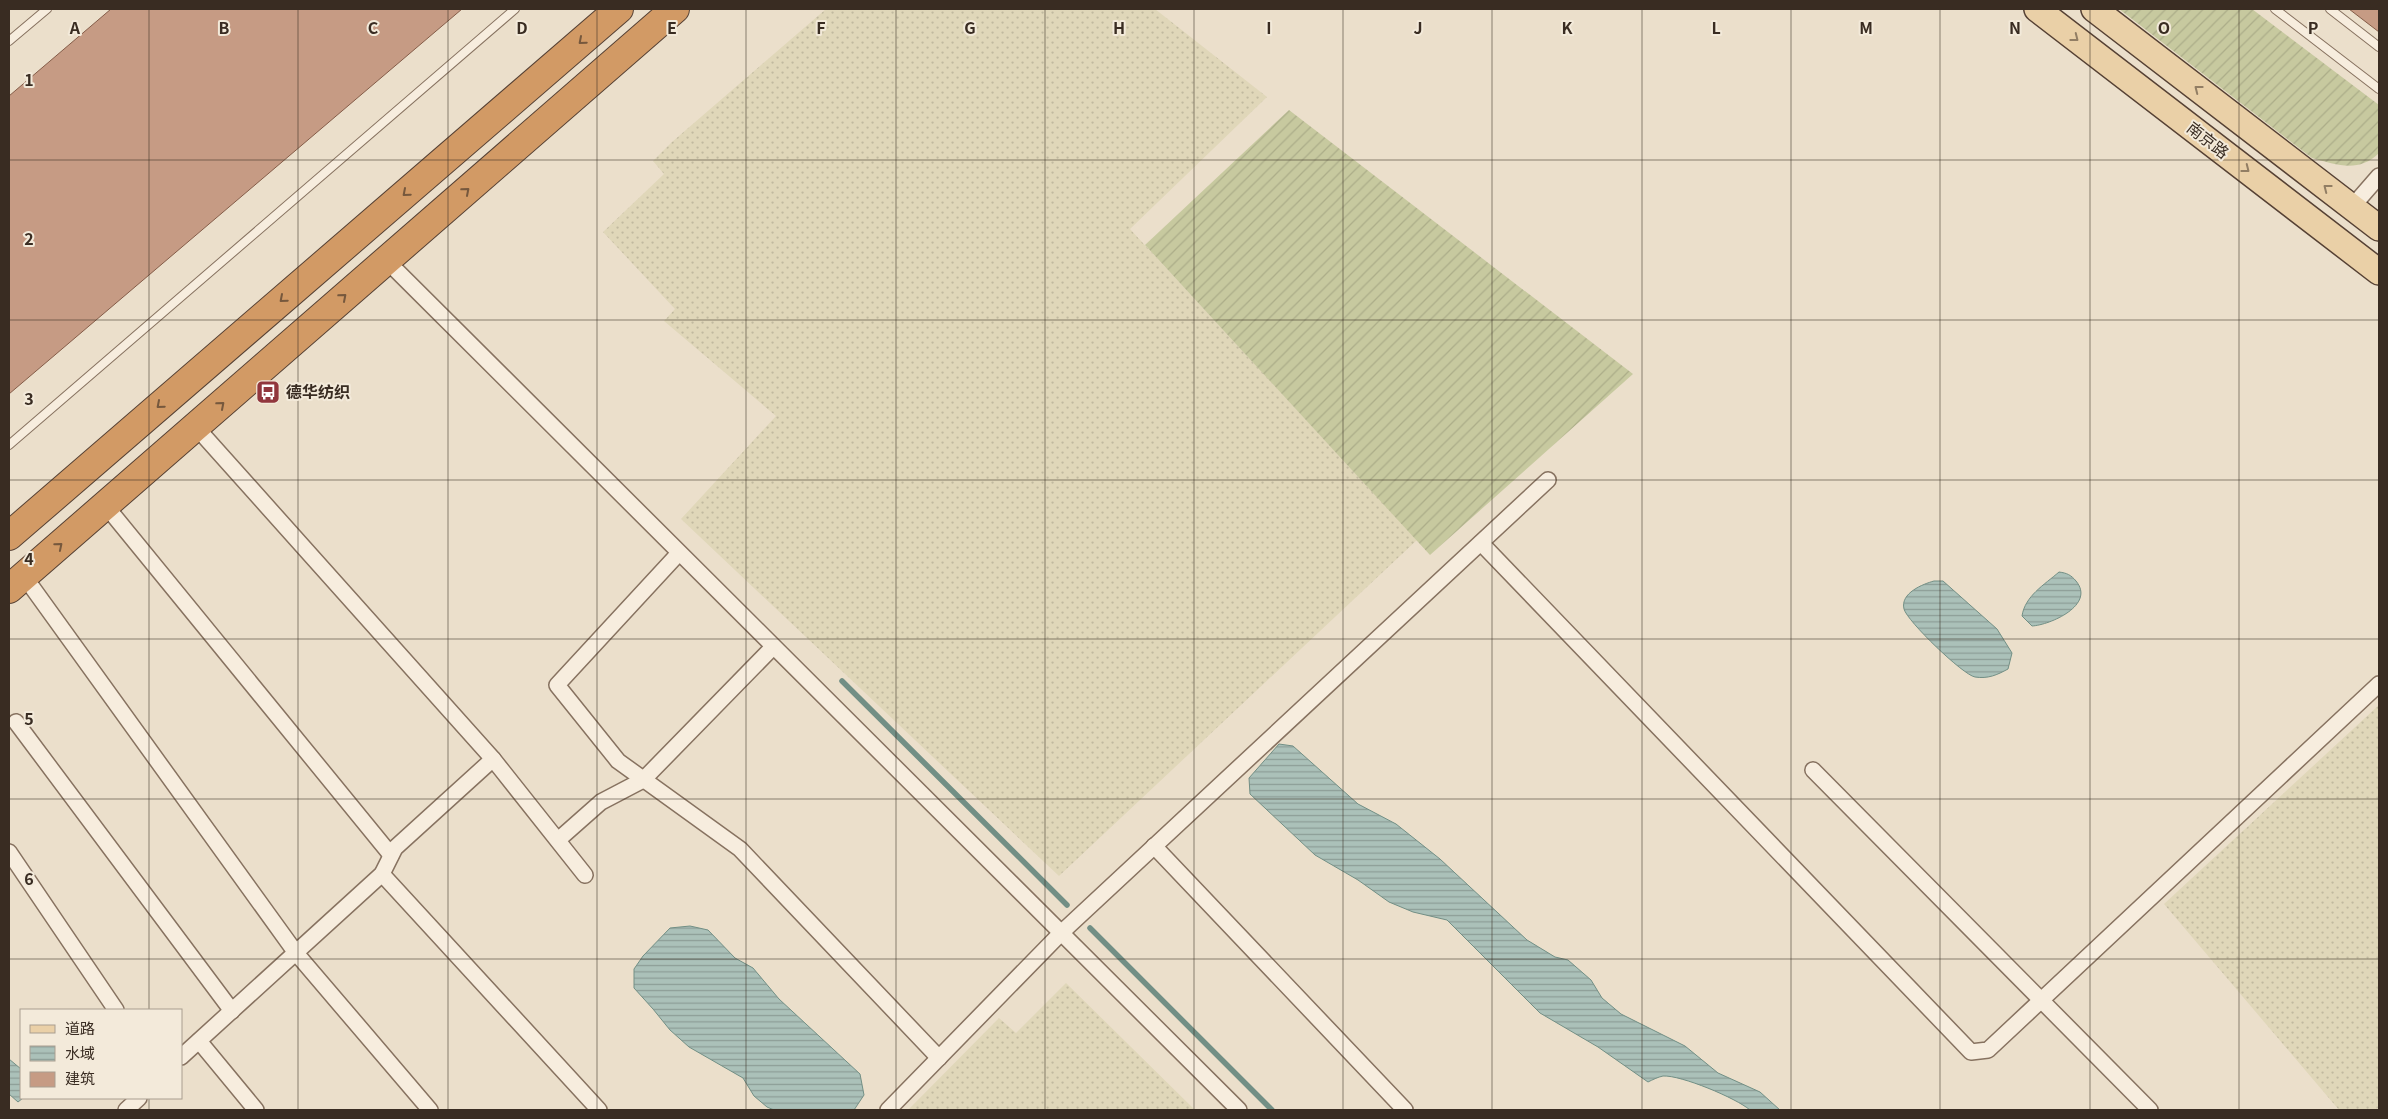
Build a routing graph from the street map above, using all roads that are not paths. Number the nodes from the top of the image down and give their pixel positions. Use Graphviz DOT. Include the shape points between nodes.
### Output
graph roads {
  1 [pos="47,9"];
  2 [pos="515,9"];
  3 [pos="619,9"];
  4 [pos="676,9"];
  5 [pos="2037,9"];
  6 [pos="2094,9"];
  7 [pos="2275,9"];
  8 [pos="2330,9"];
  9 [pos="9,41"];
  10 [pos="2379,47"];
  11 [pos="2379,89"];
  12 [pos="2379,176"];
  13 [pos="2352,207"];
  14 [pos="2379,228"];
  15 [pos="386,260"];
  16 [pos="2379,272"];
  17 [pos="196,427"];
  18 [pos="9,445"];
  19 [pos="1548,480"];
  20 [pos="106,506"];
  21 [pos="9,536"];
  22 [pos="1480,542"];
  23 [pos="679,553"];
  24 [pos="16,582"];
  25 [pos="773,646"];
  26 [pos="2379,684"];
  27 [pos="16,722"];
  28 [pos="493,759"];
  29 [pos="1813,770"];
  30 [pos="644,780"];
  31 [pos="558,840"];
  32 [pos="1154,846"];
  33 [pos="9,852"];
  34 [pos="391,855"];
  35 [pos="382,874"];
  36 [pos="585,875"];
  37 [pos="1061,933"];
  38 [pos="296,953"];
  39 [pos="2041,1000"];
  40 [pos="115,1009"];
  41 [pos="232,1011"];
  42 [pos="199,1041"];
  43 [pos="182,1056"];
  44 [pos="939,1058"];
  45 [pos="138,1099"];
  46 [pos="126,1110"];
  47 [pos="256,1110"];
  48 [pos="430,1110"];
  49 [pos="599,1110"];
  50 [pos="888,1110"];
  51 [pos="1239,1110"];
  52 [pos="1405,1110"];
  53 [pos="2150,1110"];
  1 -- 9 [label="lane"];
  2 -- 18 [label="lane"];
  3 -- 21 [label="highway, one-way"];
  15 -- 4 [label="highway, one-way"];
  5 -- 16 [label="main road, 南京路, one-way"];
  13 -- 6 [label="main road, one-way"];
  7 -- 11 [label="lane"];
  8 -- 10 [label="lane"];
  12 -- 13 [label="street"];
  13 -- 14 [label="main road"];
  17 -- 15 [label="highway, one-way"];
  15 -- 23 [label="street"];
  17 -- 20 [label="highway"];
  17 -- 28 [label="street"];
  19 -- 22 [label="street"];
  24 -- 20 [label="highway, one-way"];
  20 -- 34 [label="street"];
  22 -- 32 [label="street"];
  22 -- 39 [label="street" via="1970,1052 1988,1050"];
  23 -- 25 [label="street"];
  23 -- 30 [label="street" via="557,685 618,761"];
  24 -- 38 [label="street"];
  25 -- 30 [label="street"];
  25 -- 37 [label="street"];
  26 -- 39 [label="street"];
  27 -- 41 [label="street"];
  28 -- 31 [label="street"];
  28 -- 34 [label="street"];
  29 -- 39 [label="street"];
  30 -- 31 [label="street" via="601,802"];
  30 -- 44 [label="street" via="740,849"];
  31 -- 36 [label="street"];
  32 -- 37 [label="street"];
  32 -- 52 [label="street"];
  33 -- 40 [label="street"];
  34 -- 35 [label="street"];
  35 -- 38 [label="street"];
  35 -- 49 [label="street"];
  37 -- 44 [label="street"];
  37 -- 51 [label="street"];
  38 -- 41 [label="street"];
  38 -- 48 [label="street"];
  39 -- 53 [label="street"];
  41 -- 42 [label="street"];
  42 -- 43 [label="street"];
  42 -- 47 [label="street"];
  44 -- 50 [label="street"];
  45 -- 46 [label="street"];
}
